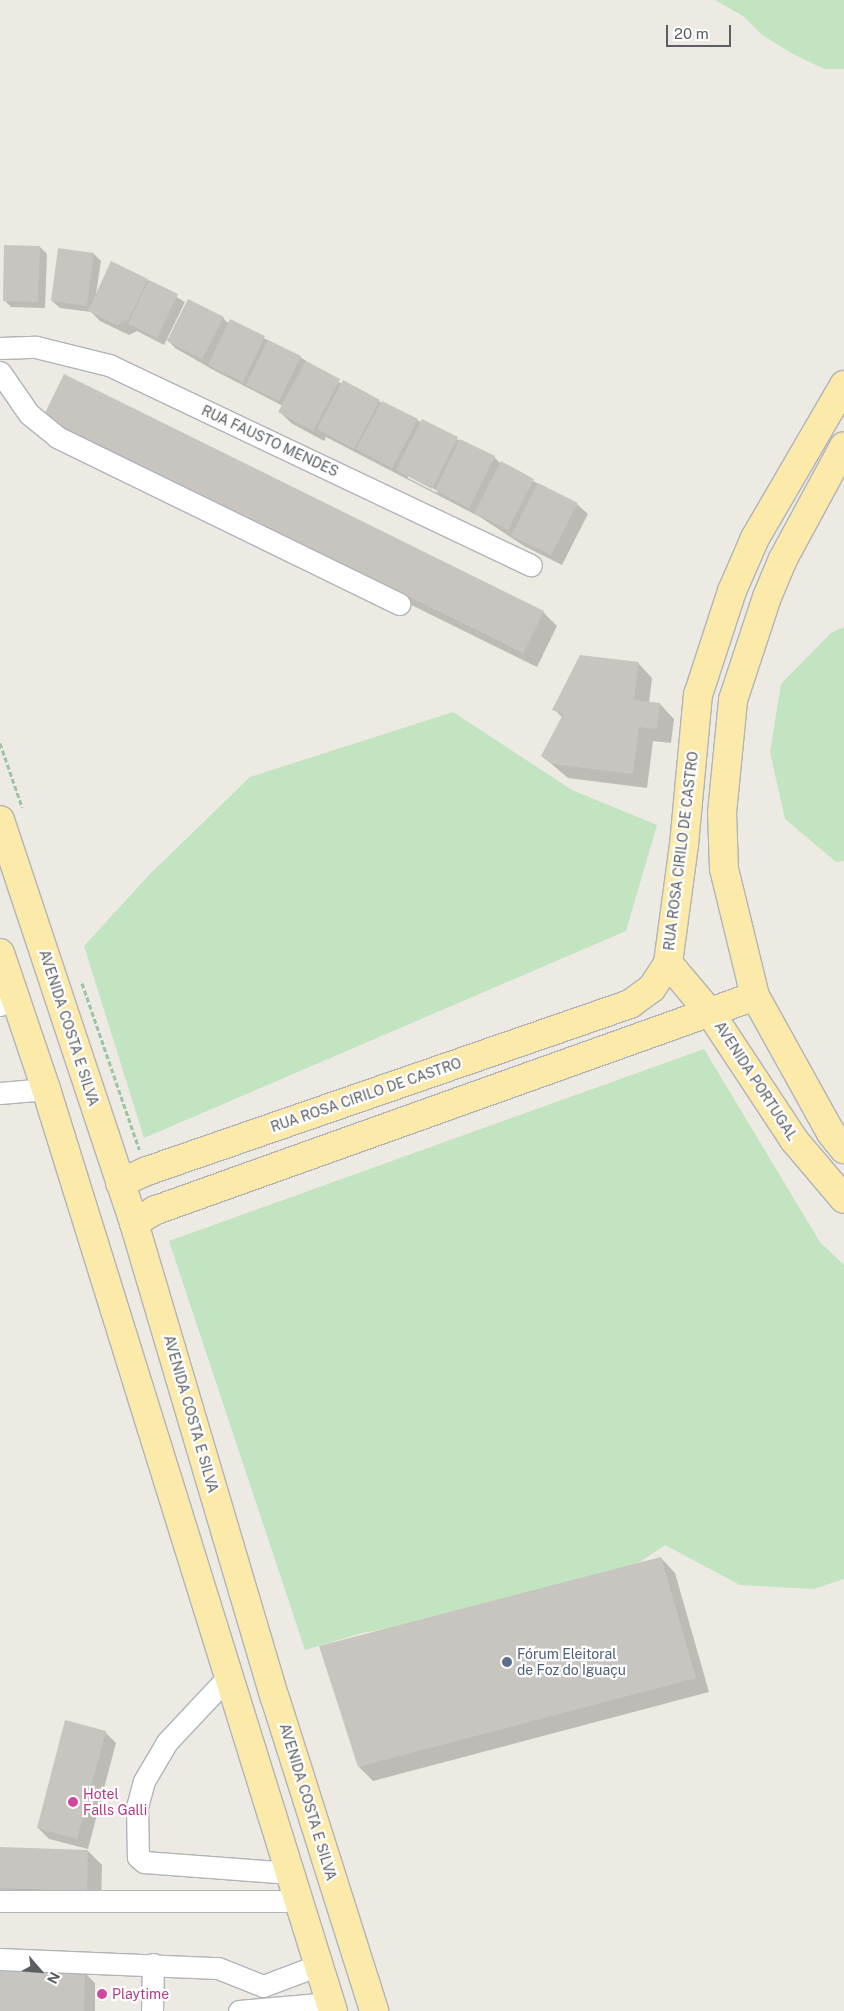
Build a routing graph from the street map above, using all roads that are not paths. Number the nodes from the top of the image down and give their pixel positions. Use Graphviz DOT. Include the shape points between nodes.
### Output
graph roads {
  1 [pos="0,348"];
  2 [pos="0,372"];
  3 [pos="844,385"];
  4 [pos="805,449"];
  5 [pos="838,456"];
  6 [pos="532,565"];
  7 [pos="400,604"];
  8 [pos="698,695"];
  9 [pos="733,700"];
  10 [pos="0,820"];
  11 [pos="0,953"];
  12 [pos="668,963"];
  13 [pos="755,996"];
  14 [pos="8,1001"];
  15 [pos="711,1014"];
  16 [pos="46,1089"];
  17 [pos="0,1093"];
  18 [pos="844,1149"];
  19 [pos="120,1183"];
  20 [pos="844,1199"];
  21 [pos="134,1223"];
  22 [pos="228,1677"];
  23 [pos="291,1873"];
  24 [pos="0,1901"];
  25 [pos="300,1901"];
  26 [pos="0,1959"];
  27 [pos="153,1964"];
  28 [pos="319,1964"];
  29 [pos="332,2007"];
  30 [pos="152,2011"];
  31 [pos="239,2011"];
  32 [pos="374,2011"];
  1 -- 6 [label="street, RUA FAUSTO MENDES" via="36,347 109,365"];
  2 -- 7 [label="street" via="29,414 57,437"];
  3 -- 4 [label="main road, RUA ROSA CIRILO DE CASTRO"];
  4 -- 5 [label="main road"];
  4 -- 8 [label="main road, RUA ROSA CIRILO DE CASTRO" via="755,538 736,582"];
  5 -- 9 [label="main road" via="766,597"];
  8 -- 9 [label="main road"];
  8 -- 12 [label="main road, RUA ROSA CIRILO DE CASTRO" via="684,845"];
  9 -- 13 [label="main road" via="722,813 724,868"];
  10 -- 19 [label="main road, AVENIDA COSTA E SILVA"];
  11 -- 14 [label="main road"];
  12 -- 15 [label="main road, AVENIDA PORTUGAL"];
  12 -- 19 [label="main road, RUA ROSA CIRILO DE CASTRO" via="652,988 630,1004"];
  13 -- 15 [label="main road"];
  13 -- 18 [label="main road" via="831,1133"];
  14 -- 16 [label="main road"];
  15 -- 20 [label="main road, AVENIDA PORTUGAL" via="794,1140"];
  15 -- 21 [label="main road" via="156,1210"];
  16 -- 17 [label="street"];
  16 -- 22 [label="main road"];
  19 -- 21 [label="main road, AVENIDA COSTA E SILVA"];
  21 -- 32 [label="main road, AVENIDA COSTA E SILVA" via="275,1698"];
  22 -- 23 [label="main road"];
  22 -- 23 [label="street" via="167,1742 144,1781 137,1807 138,1857 144,1862"];
  23 -- 25 [label="main road"];
  24 -- 25 [label="street"];
  25 -- 28 [label="main road"];
  26 -- 27 [label="street"];
  27 -- 28 [label="street" via="218,1968 263,1986"];
  27 -- 30 [label="street"];
  28 -- 29 [label="main road"];
  29 -- 31 [label="street"];
}
